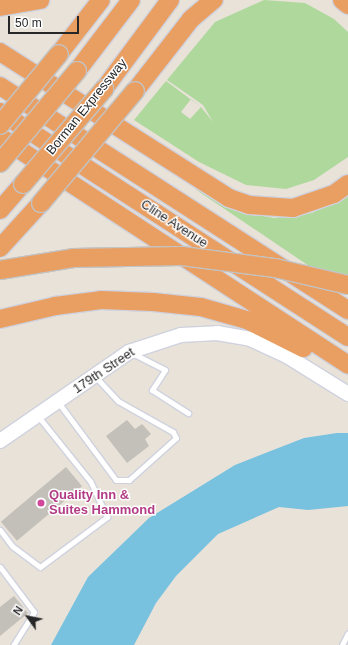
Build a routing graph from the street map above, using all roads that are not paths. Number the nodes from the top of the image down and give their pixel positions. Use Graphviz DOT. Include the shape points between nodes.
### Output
graph roads {
  1 [pos="40,0"];
  2 [pos="101,0"];
  3 [pos="131,0"];
  4 [pos="170,0"];
  5 [pos="214,0"];
  6 [pos="342,0"];
  7 [pos="348,5"];
  8 [pos="0,8"];
  9 [pos="0,52"];
  10 [pos="0,86"];
  11 [pos="0,112"];
  12 [pos="0,125"];
  13 [pos="0,136"];
  14 [pos="0,163"];
  15 [pos="348,184"];
  16 [pos="0,210"];
  17 [pos="0,248"];
  18 [pos="0,270"];
  19 [pos="348,286"];
  20 [pos="348,310"];
  21 [pos="0,318"];
  22 [pos="348,336"];
  23 [pos="129,352"];
  24 [pos="348,365"];
  25 [pos="348,373"];
  26 [pos="95,376"];
  27 [pos="348,394"];
  28 [pos="58,402"];
  29 [pos="188,413"];
  30 [pos="38,416"];
  31 [pos="0,441"];
  32 [pos="0,530"];
  33 [pos="0,567"];
  34 [pos="348,633"];
  35 [pos="13,645"];
  36 [pos="342,645"];
  1 -- 8 [label="highway"];
  2 -- 12 [label="highway, bridge"];
  3 -- 14 [label="highway, bridge" via="77,71"];
  4 -- 16 [label="highway, Borman Expressway, bridge" via="104,89"];
  5 -- 17 [label="highway, bridge" via="191,19 135,91"];
  6 -- 7 [label="highway"];
  9 -- 15 [label="highway" via="229,198 249,205 292,208 334,194"];
  10 -- 20 [label="highway, Cline Avenue"];
  11 -- 22 [label="highway, Cline Avenue"];
  13 -- 24 [label="highway"];
  18 -- 19 [label="highway, bridge" via="73,258 182,256 264,266"];
  21 -- 25 [label="highway" via="101,300 201,307 247,320"];
  23 -- 26 [label="street, 179th Street"];
  23 -- 27 [label="street, 179th Street" via="181,335 234,336 287,356"];
  23 -- 29 [label="lane" via="165,370 152,390"];
  26 -- 28 [label="street, 179th Street"];
  26 -- 28 [label="lane" via="118,400 173,432 176,438 128,480 116,480"];
  28 -- 30 [label="street, 179th Street"];
  30 -- 31 [label="street, 179th Street"];
  30 -- 32 [label="lane" via="90,482 107,517 40,567 12,546"];
  33 -- 35 [label="lane" via="34,612"];
  34 -- 36 [label="lane"];
}
